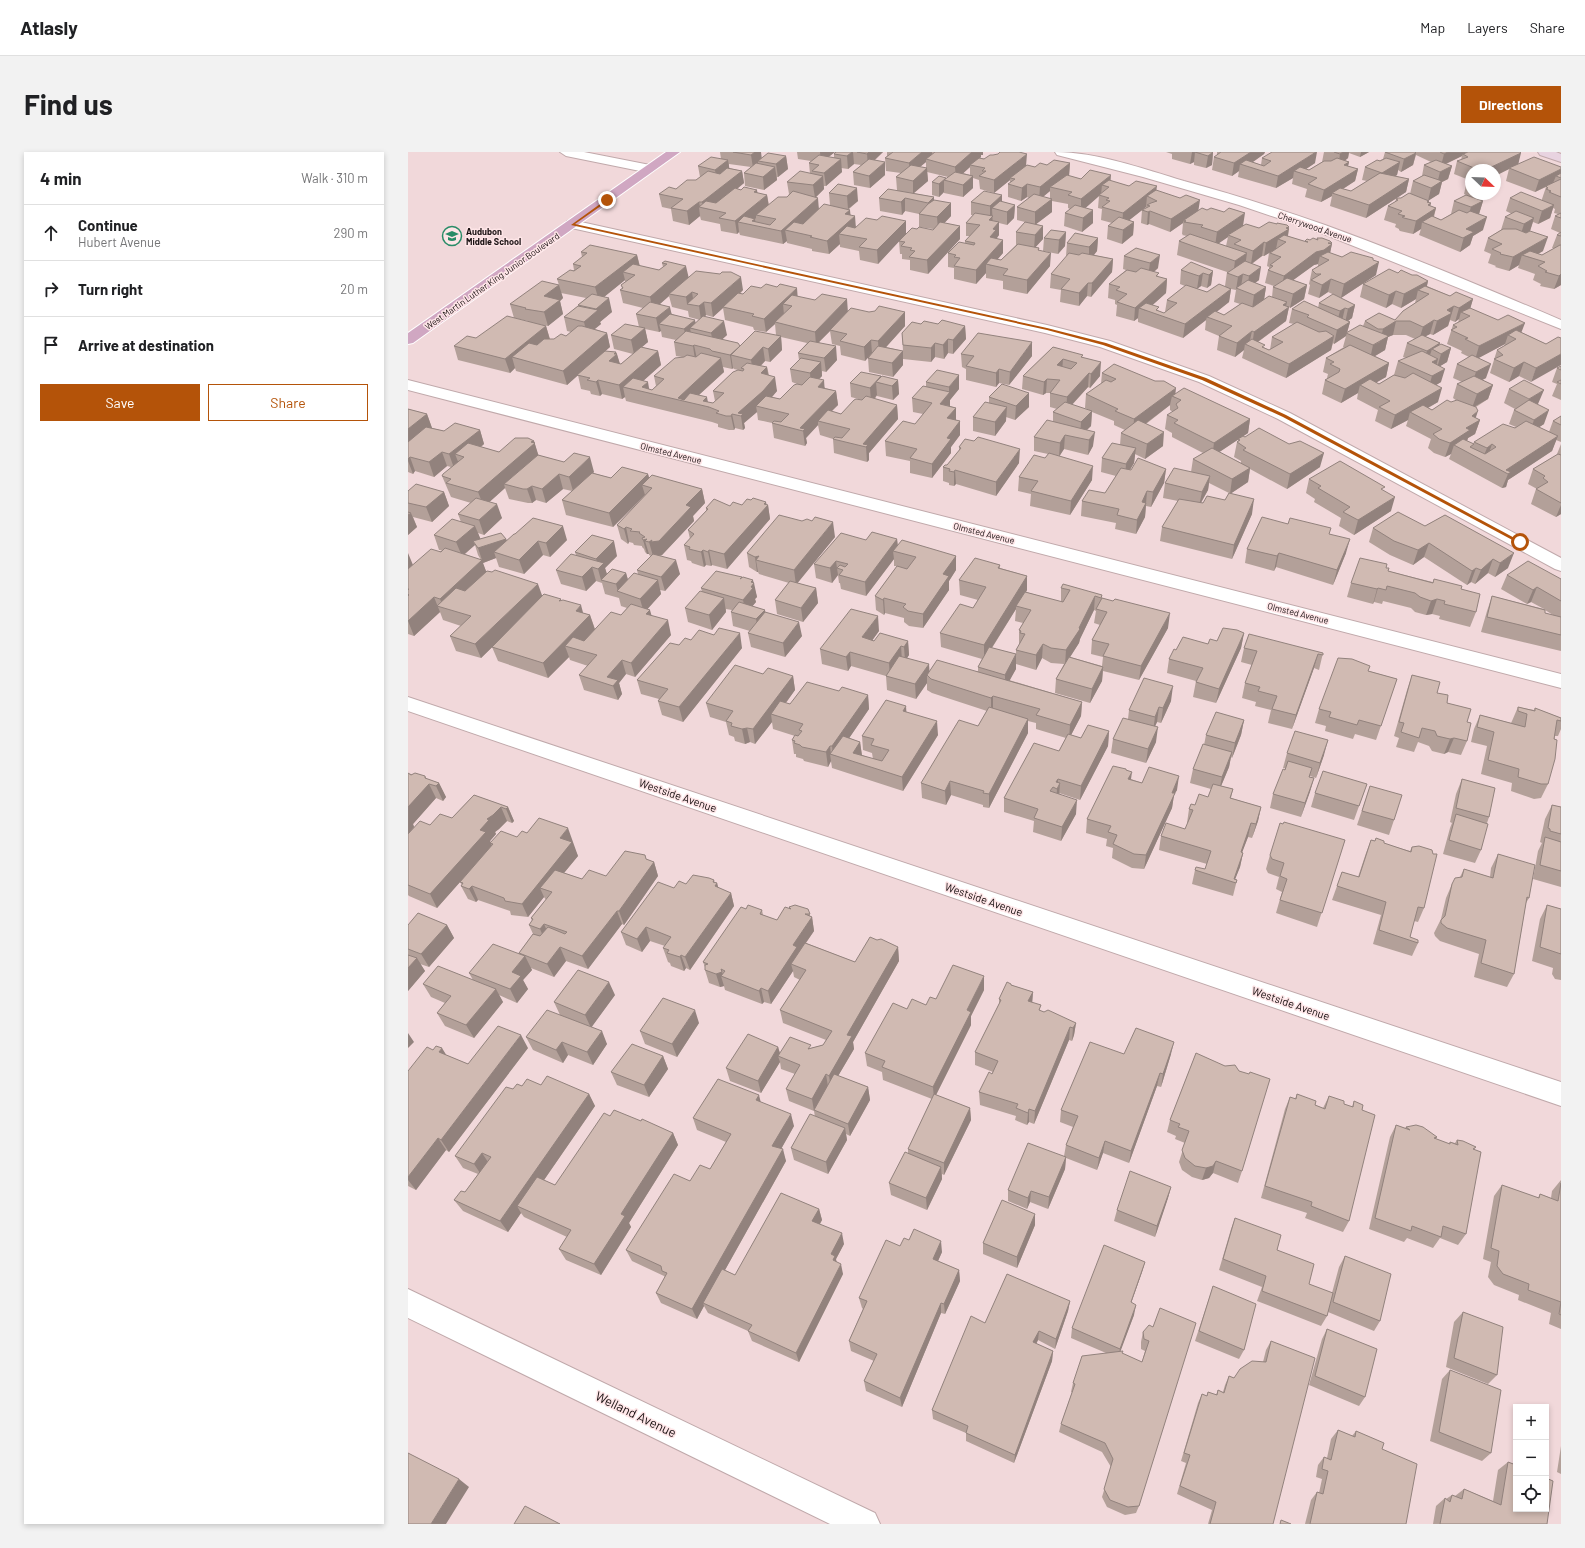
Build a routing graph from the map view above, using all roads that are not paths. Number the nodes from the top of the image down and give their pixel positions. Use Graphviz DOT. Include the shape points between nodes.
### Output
graph roads {
  1 [pos="566,152"];
  2 [pos="674,152"];
  3 [pos="1060,152"];
  4 [pos="1544,152"];
  5 [pos="1561,158"];
  6 [pos="650,169"];
  7 [pos="572,224"];
  8 [pos="1561,325"];
  9 [pos="408,340"];
  10 [pos="408,385"];
  11 [pos="1561,564"];
  12 [pos="1561,681"];
  13 [pos="408,704"];
  14 [pos="1561,1094"];
  15 [pos="408,1303"];
  16 [pos="864,1524"];
  1 -- 6 [label="street"];
  2 -- 6 [label="main road, West Martin Luther King Junior Boulevard"];
  3 -- 8 [label="street, Cherrywood Avenue" via="1155,176 1321,228"];
  4 -- 5 [label="street"];
  6 -- 7 [label="main road, West Martin Luther King Junior Boulevard"];
  7 -- 9 [label="main road, West Martin Luther King Junior Boulevard"];
  7 -- 11 [label="street" via="1047,329 1112,346 1204,379 1284,416"];
  10 -- 12 [label="street, Olmsted Avenue"];
  13 -- 14 [label="street, Westside Avenue"];
  15 -- 16 [label="street, Welland Avenue"];
}
